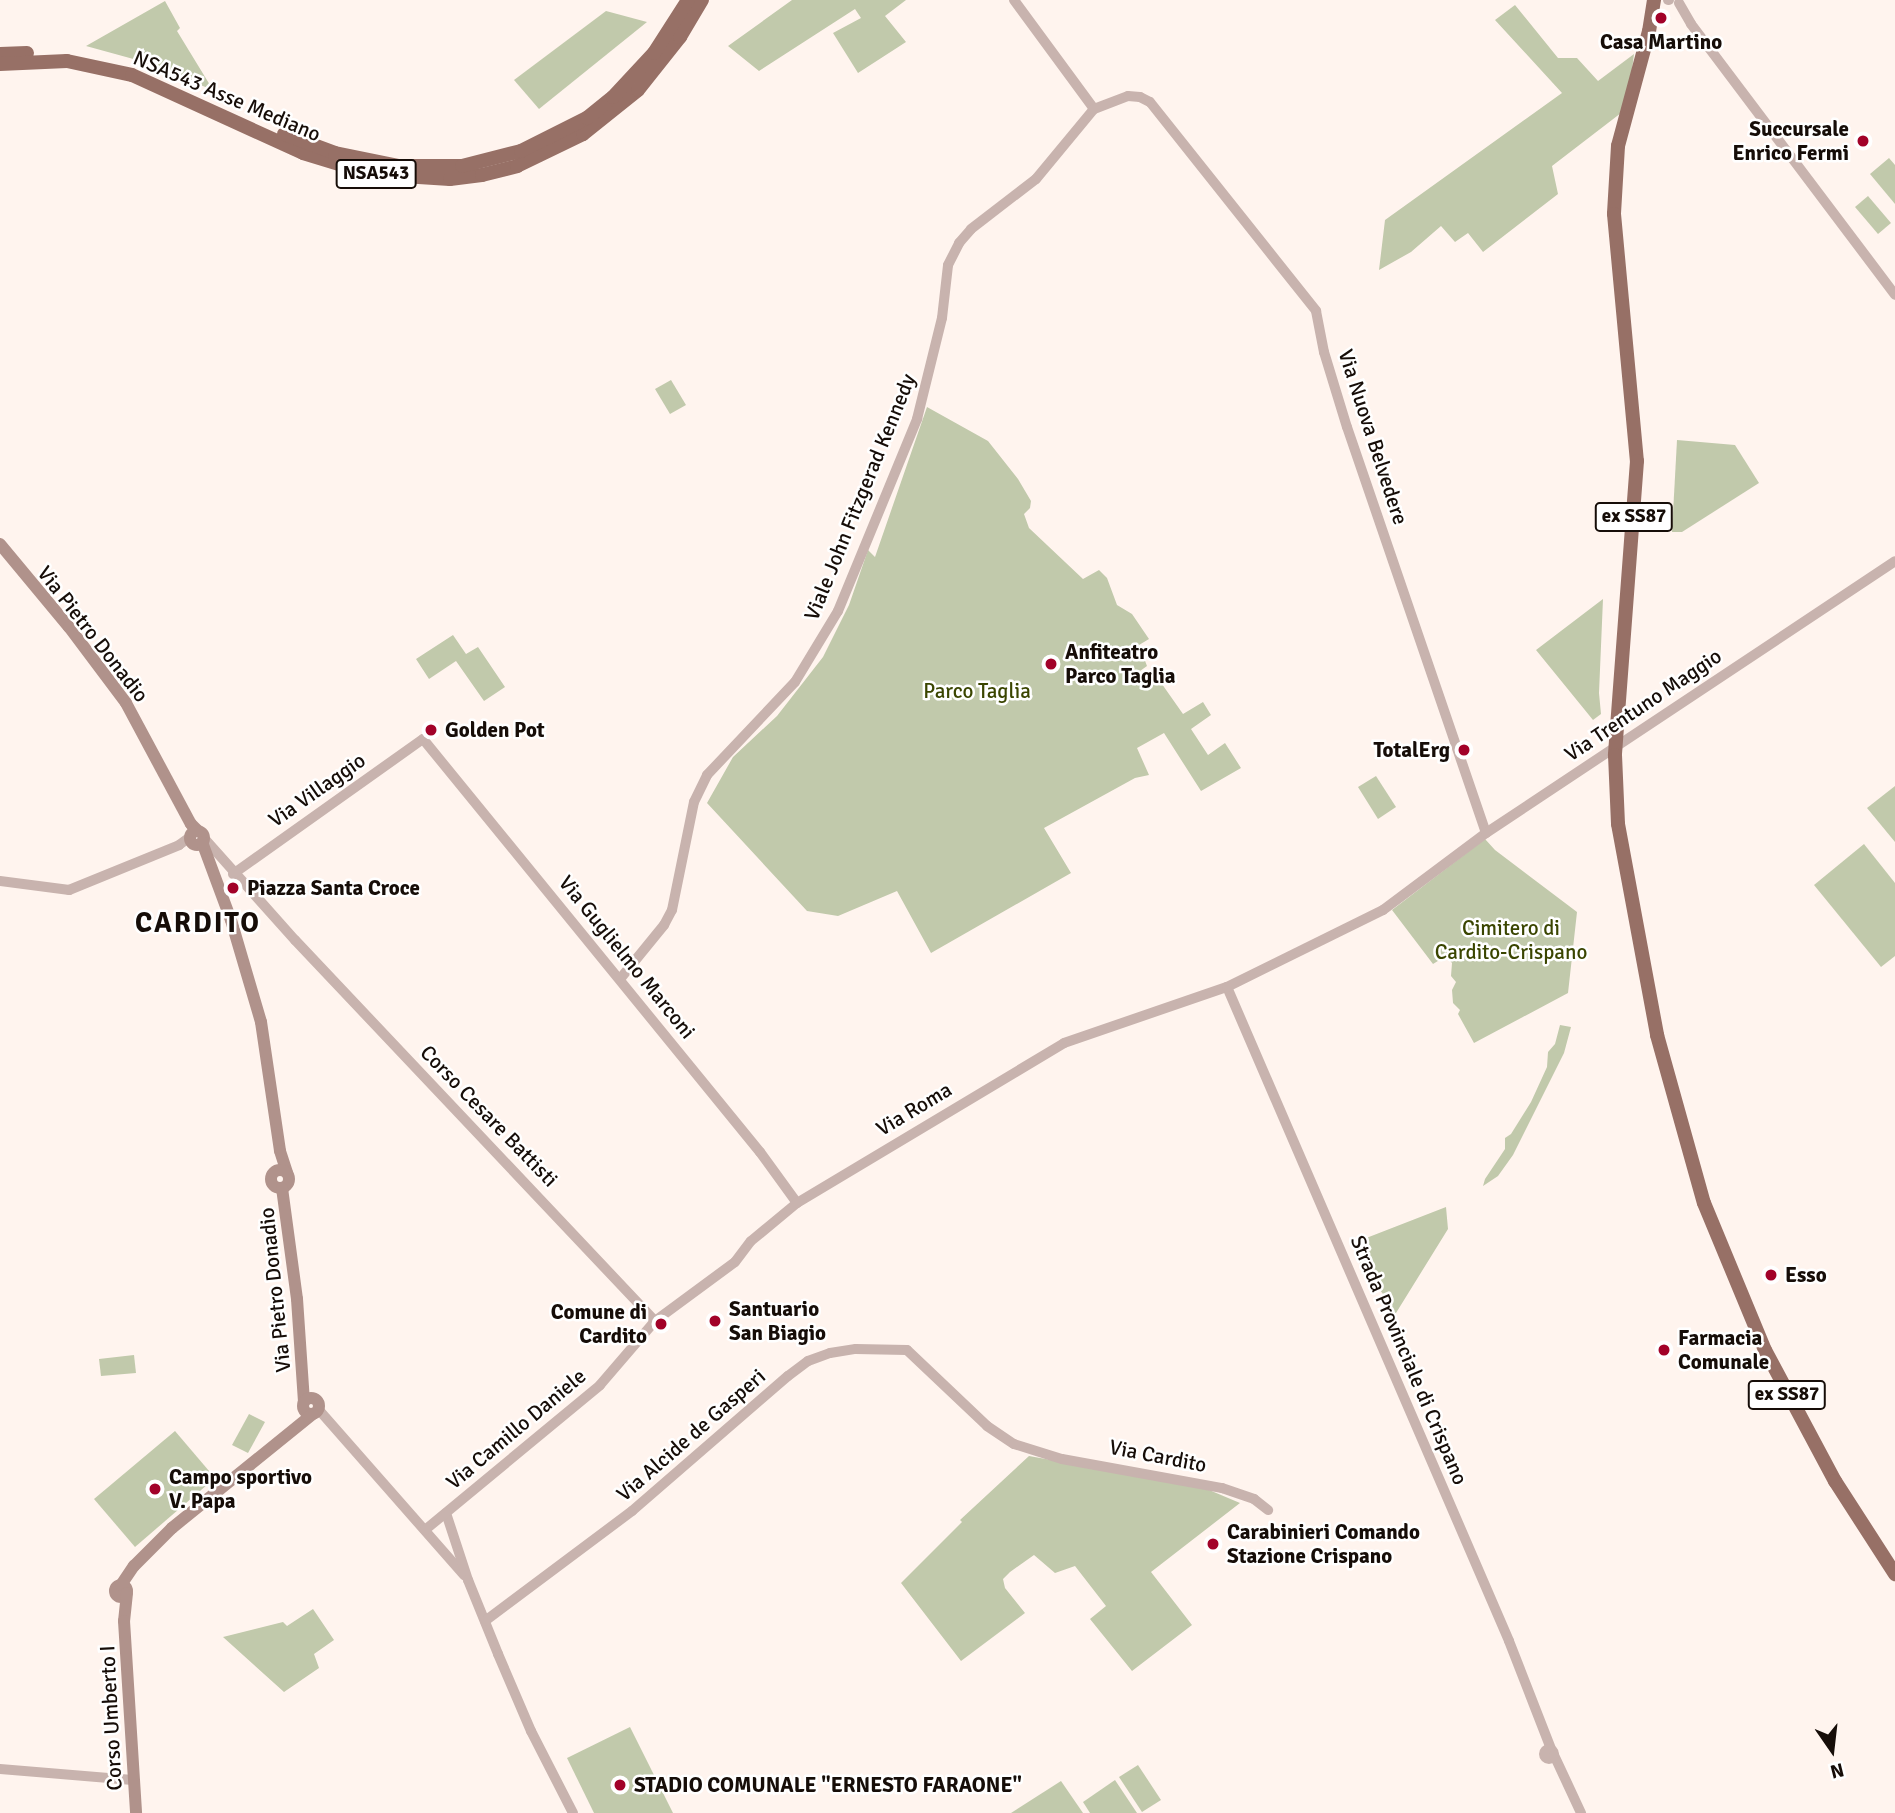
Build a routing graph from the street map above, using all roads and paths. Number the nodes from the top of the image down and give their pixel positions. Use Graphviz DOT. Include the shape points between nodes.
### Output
graph roads {
  1 [pos="688,0"];
  2 [pos="702,0"];
  3 [pos="1014,0"];
  4 [pos="1654,0"];
  5 [pos="1673,1"];
  6 [pos="0,54"];
  7 [pos="0,64"];
  8 [pos="1094,108"];
  9 [pos="1895,295"];
  10 [pos="0,544"];
  11 [pos="1895,561"];
  12 [pos="423,738"];
  13 [pos="1486,833"];
  14 [pos="195,840"];
  15 [pos="233,873"];
  16 [pos="0,881"];
  17 [pos="1416,886"];
  18 [pos="620,979"];
  19 [pos="1227,987"];
  20 [pos="797,1203"];
  21 [pos="655,1321"];
  22 [pos="310,1404"];
  23 [pos="1036,1452"];
  24 [pos="1268,1510"];
  25 [pos="446,1513"];
  26 [pos="425,1530"];
  27 [pos="458,1550"];
  28 [pos="446,1554"];
  29 [pos="1895,1574"];
  30 [pos="468,1580"];
  31 [pos="123,1591"];
  32 [pos="485,1621"];
  33 [pos="0,1769"];
  34 [pos="133,1780"];
  35 [pos="136,1813"];
  36 [pos="573,1813"];
  37 [pos="1581,1813"];
  1 -- 6 [label="highway, NSA543 Asse Mediano / NSA543" via="654,53 587,118 521,151 462,166 374,164 293,138 133,71 79,57"];
  2 -- 7 [label="highway, NSA543 Asse Mediano / NSA543" via="638,90 583,134 517,166 450,179 372,174 303,153 132,75 67,61"];
  3 -- 8 [label="street"];
  4 -- 29 [label="highway, ex SS87, bridge" via="1618,146 1614,214 1637,461 1615,755 1618,824 1657,1035 1704,1203 1765,1350 1800,1420"];
  5 -- 9 [label="street"];
  8 -- 13 [label="street, Via Nuova Belvedere" via="1128,96 1144,98 1316,311 1347,427"];
  8 -- 18 [label="street, Viale John Fitzgerad Kennedy" via="1036,179 971,229 948,265 942,318 917,419 838,611 795,682 707,775 694,802 672,910"];
  10 -- 14 [label="main road, Via Pietro Donadio" via="126,703"];
  11 -- 13 [label="street, Via Trentuno Maggio"];
  12 -- 15 [label="street, Via Villaggio"];
  12 -- 18 [label="street, Via Guglielmo Marconi"];
  13 -- 17 [label="street, Via Trentuno Maggio"];
  14 -- 15 [label="street, Corso Cesare Battisti"];
  14 -- 16 [label="street" via="69,890"];
  14 -- 22 [label="main road, Via Pietro Donadio" via="231,920 261,1022 282,1172 271,1181 282,1188"];
  15 -- 21 [label="street, Corso Cesare Battisti"];
  17 -- 19 [label="street, Via Roma" via="1383,910"];
  18 -- 20 [label="street, Via Guglielmo Marconi"];
  19 -- 20 [label="street, Via Roma" via="1064,1044"];
  19 -- 37 [label="street, Strada Provinciale di Crispano"];
  20 -- 21 [label="street, Via Roma" via="751,1241 735,1262"];
  21 -- 25 [label="street, Via Camillo Daniele" via="600,1385"];
  22 -- 26 [label="street"];
  22 -- 31 [label="main road, Via Pietro Donadio" via="302,1423 172,1528 144,1556"];
  23 -- 24 [label="street, Via Cardito" via="1222,1488 1254,1499"];
  23 -- 32 [label="street, Via Alcide de Gasperi" via="987,1426 907,1350 830,1353 808,1361 632,1511"];
  25 -- 26 [label="street, Via Camillo Daniele"];
  25 -- 27 [label="street"];
  26 -- 28 [label="street"];
  27 -- 28 [label="street" via="455,1557"];
  27 -- 30 [label="street"];
  28 -- 30 [label="street"];
  30 -- 32 [label="street"];
  31 -- 34 [label="main road, Corso Umberto I"];
  32 -- 36 [label="street" via="531,1731"];
  33 -- 34 [label="street"];
  34 -- 35 [label="main road, Corso Umberto I"];
}
